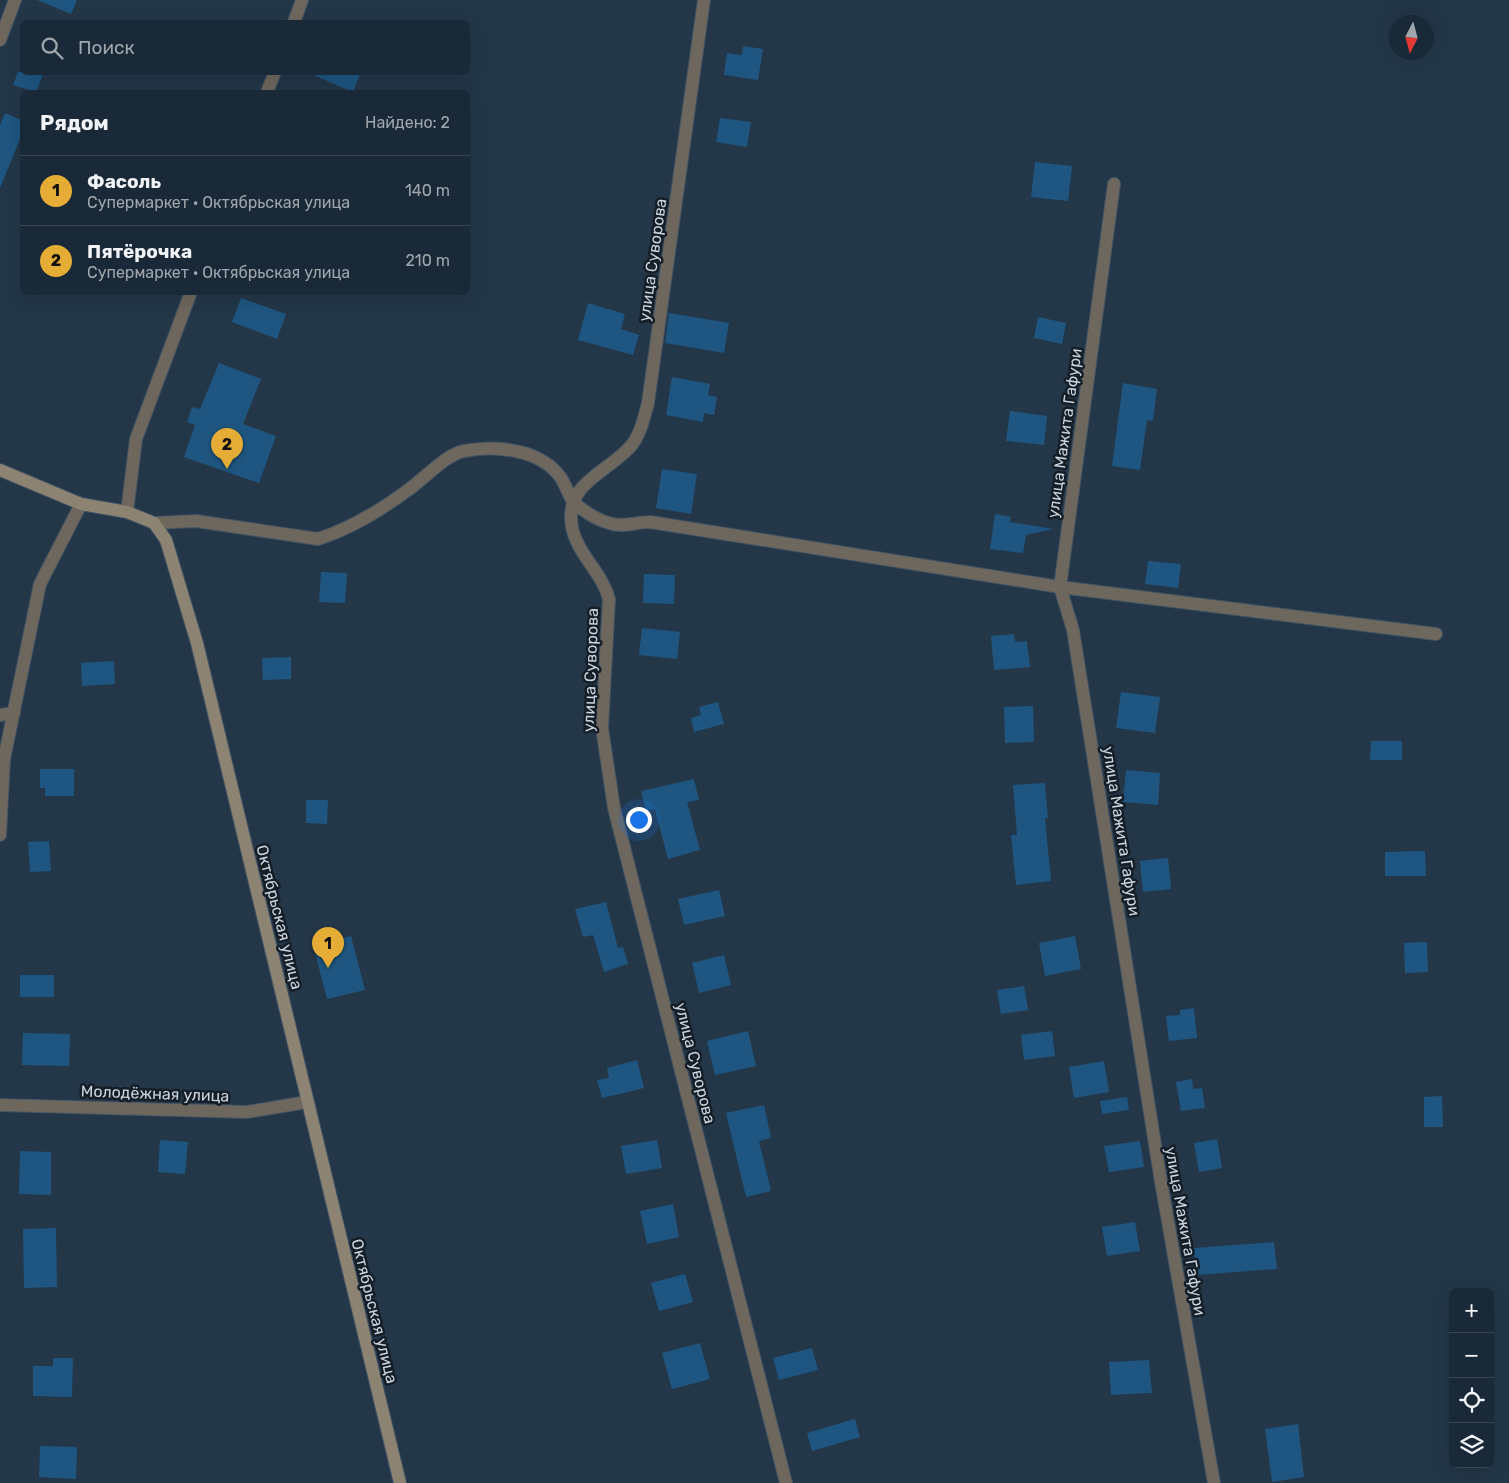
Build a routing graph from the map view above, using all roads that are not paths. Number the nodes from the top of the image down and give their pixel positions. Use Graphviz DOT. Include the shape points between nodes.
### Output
graph roads {
  1 [pos="15,0"];
  2 [pos="302,0"];
  3 [pos="704,0"];
  4 [pos="295,20"];
  5 [pos="0,40"];
  6 [pos="274,75"];
  7 [pos="268,90"];
  8 [pos="1114,184"];
  9 [pos="190,295"];
  10 [pos="0,470"];
  11 [pos="573,501"];
  12 [pos="81,504"];
  13 [pos="127,512"];
  14 [pos="154,523"];
  15 [pos="1060,587"];
  16 [pos="1436,634"];
  17 [pos="14,714"];
  18 [pos="0,715"];
  19 [pos="0,835"];
  20 [pos="307,1102"];
  21 [pos="0,1104"];
  22 [pos="400,1483"];
  23 [pos="786,1483"];
  24 [pos="1214,1483"];
  1 -- 5 [label="street"];
  2 -- 4 [label="street"];
  3 -- 11 [label="street, улица Суворова" via="648,403 630,448 600,470"];
  6 -- 7 [label="street"];
  8 -- 15 [label="street, улица Мажита Гафури"];
  9 -- 13 [label="street" via="136,439"];
  10 -- 12 [label="street"];
  11 -- 14 [label="street" via="550,464 532,455 481,449 461,451 407,491 337,533 318,539 196,521"];
  11 -- 15 [label="street" via="610,524 650,522"];
  11 -- 23 [label="street, улица Суворова" via="571,514 575,538 606,585 609,598 602,728 614,808"];
  12 -- 13 [label="street"];
  12 -- 17 [label="street" via="40,584"];
  13 -- 14 [label="street"];
  14 -- 20 [label="street, Октябрьская улица" via="166,540 197,643"];
  15 -- 16 [label="street"];
  15 -- 24 [label="street, улица Мажита Гафури" via="1073,630 1161,1182"];
  17 -- 18 [label="street"];
  17 -- 19 [label="street" via="4,758"];
  20 -- 21 [label="street, Молодёжная улица" via="247,1112"];
  20 -- 22 [label="street, Октябрьская улица"];
}
